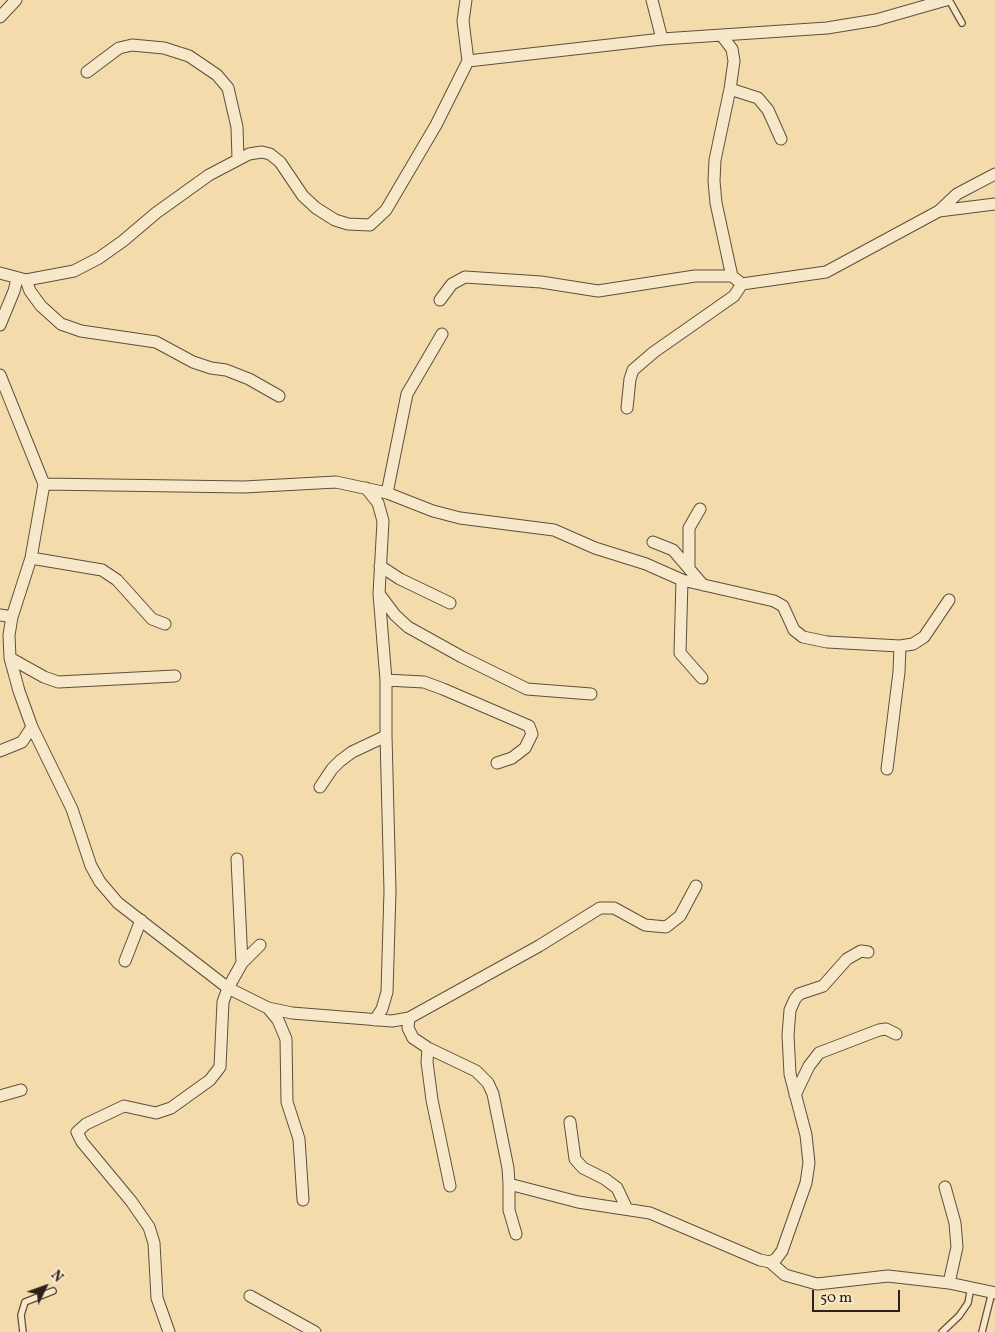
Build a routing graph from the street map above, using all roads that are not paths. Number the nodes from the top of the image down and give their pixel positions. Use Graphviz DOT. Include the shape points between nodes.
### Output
graph roads {
  1 [pos="16,0"];
  2 [pos="466,0"];
  3 [pos="652,0"];
  4 [pos="947,0"];
  5 [pos="0,17"];
  6 [pos="962,23"];
  7 [pos="722,36"];
  8 [pos="662,39"];
  9 [pos="468,61"];
  10 [pos="87,72"];
  11 [pos="730,89"];
  12 [pos="781,138"];
  13 [pos="238,159"];
  14 [pos="995,174"];
  15 [pos="995,204"];
  16 [pos="939,211"];
  17 [pos="0,273"];
  18 [pos="732,276"];
  19 [pos="22,280"];
  20 [pos="742,284"];
  21 [pos="440,300"];
  22 [pos="0,325"];
  23 [pos="442,334"];
  24 [pos="0,375"];
  25 [pos="279,396"];
  26 [pos="627,408"];
  27 [pos="44,484"];
  28 [pos="366,488"];
  29 [pos="387,493"];
  30 [pos="700,509"];
  31 [pos="653,542"];
  32 [pos="31,558"];
  33 [pos="380,566"];
  34 [pos="689,566"];
  35 [pos="682,580"];
  36 [pos="703,586"];
  37 [pos="379,594"];
  38 [pos="949,600"];
  39 [pos="450,603"];
  40 [pos="6,616"];
  41 [pos="165,624"];
  42 [pos="900,646"];
  43 [pos="10,658"];
  44 [pos="175,676"];
  45 [pos="702,678"];
  46 [pos="386,680"];
  47 [pos="591,694"];
  48 [pos="32,727"];
  49 [pos="386,736"];
  50 [pos="0,751"];
  51 [pos="498,763"];
  52 [pos="888,769"];
  53 [pos="320,787"];
  54 [pos="237,859"];
  55 [pos="696,886"];
  56 [pos="141,920"];
  57 [pos="260,945"];
  58 [pos="868,952"];
  59 [pos="125,961"];
  60 [pos="242,962"];
  61 [pos="228,988"];
  62 [pos="268,1008"];
  63 [pos="409,1018"];
  64 [pos="375,1020"];
  65 [pos="896,1034"];
  66 [pos="428,1048"];
  67 [pos="21,1090"];
  68 [pos="795,1095"];
  69 [pos="0,1096"];
  70 [pos="570,1122"];
  71 [pos="509,1184"];
  72 [pos="450,1186"];
  73 [pos="945,1187"];
  74 [pos="303,1200"];
  75 [pos="627,1209"];
  76 [pos="516,1234"];
  77 [pos="770,1262"];
  78 [pos="949,1283"];
  79 [pos="971,1287"];
  80 [pos="53,1291"];
  81 [pos="994,1293"];
  82 [pos="250,1296"];
  83 [pos="23,1332"];
  84 [pos="168,1332"];
  85 [pos="315,1332"];
  86 [pos="942,1332"];
  87 [pos="982,1332"];
  1 -- 5 [label="street"];
  2 -- 9 [label="street" via="463,21"];
  3 -- 8 [label="street"];
  4 -- 6 [label="lane"];
  4 -- 7 [label="street" via="876,20 827,28"];
  7 -- 8 [label="street"];
  7 -- 11 [label="street" via="732,49 734,61"];
  8 -- 9 [label="street"];
  9 -- 13 [label="street" via="436,125 386,210 370,225 335,220 316,208 270,154 249,154"];
  10 -- 13 [label="street" via="119,48 132,45 164,48 189,56 217,74 228,88 237,127"];
  11 -- 12 [label="street" via="758,98 768,110"];
  11 -- 18 [label="street" via="714,169 716,203"];
  13 -- 19 [label="street" via="181,193 99,258 62,275"];
  14 -- 16 [label="street" via="957,194"];
  15 -- 16 [label="street"];
  16 -- 20 [label="street" via="826,272"];
  17 -- 19 [label="street"];
  18 -- 20 [label="street"];
  18 -- 21 [label="street" via="695,276 598,291 527,281 465,277 452,284"];
  19 -- 22 [label="street"];
  19 -- 25 [label="street" via="41,306 61,324 89,332 156,342 193,362 242,376"];
  20 -- 26 [label="street" via="734,296 633,370"];
  23 -- 29 [label="street" via="407,394"];
  24 -- 27 [label="street"];
  27 -- 28 [label="street" via="244,487 326,482"];
  27 -- 32 [label="street"];
  28 -- 29 [label="street"];
  28 -- 33 [label="street" via="378,503 383,521"];
  29 -- 35 [label="street" via="460,518 554,530"];
  30 -- 34 [label="street" via="689,528"];
  31 -- 34 [label="street" via="673,550"];
  32 -- 40 [label="street"];
  32 -- 41 [label="street" via="102,570 117,580 152,619"];
  33 -- 37 [label="street"];
  33 -- 39 [label="street"];
  34 -- 36 [label="street"];
  35 -- 36 [label="street"];
  35 -- 45 [label="street" via="680,653"];
  36 -- 42 [label="street" via="780,604 794,630 803,637 827,642"];
  37 -- 46 [label="street"];
  37 -- 47 [label="street" via="408,627 527,689"];
  38 -- 42 [label="street" via="924,637 914,644"];
  40 -- 43 [label="street"];
  42 -- 52 [label="street" via="900,672"];
  43 -- 44 [label="street" via="58,682"];
  43 -- 48 [label="street"];
  46 -- 49 [label="street"];
  46 -- 51 [label="street" via="437,686 529,726 532,734 525,748"];
  48 -- 50 [label="street" via="22,742"];
  48 -- 56 [label="street" via="72,809 88,859 100,882 118,903"];
  49 -- 53 [label="street" via="340,761"];
  49 -- 64 [label="street" via="390,890 387,982 386,1000"];
  54 -- 60 [label="street"];
  55 -- 63 [label="street" via="680,916 666,927 645,925 614,908 600,908"];
  56 -- 59 [label="street"];
  56 -- 61 [label="street"];
  57 -- 60 [label="street"];
  58 -- 68 [label="street" via="853,954 823,986 795,999 790,1010 788,1035 790,1074"];
  60 -- 61 [label="street"];
  61 -- 62 [label="street"];
  61 -- 84 [label="street" via="223,1002 220,1067 210,1080 181,1103 163,1112 146,1112 124,1106 86,1124 77,1132 149,1227 154,1243 157,1298"];
  62 -- 64 [label="street"];
  62 -- 74 [label="street" via="278,1020 286,1039 288,1102 299,1139"];
  63 -- 64 [label="street"];
  63 -- 66 [label="street" via="409,1033"];
  65 -- 68 [label="street" via="886,1029 879,1030 819,1053"];
  66 -- 71 [label="street" via="476,1071 488,1083 493,1094"];
  66 -- 72 [label="street" via="432,1100"];
  67 -- 69 [label="street"];
  68 -- 77 [label="street" via="806,1135 809,1163 806,1183 782,1251"];
  70 -- 75 [label="street" via="575,1159 617,1188"];
  71 -- 75 [label="street" via="578,1202"];
  71 -- 76 [label="street" via="509,1210"];
  73 -- 78 [label="street" via="955,1224 957,1247"];
  75 -- 77 [label="street" via="650,1213"];
  77 -- 78 [label="street" via="785,1275 817,1284 888,1276"];
  78 -- 79 [label="street"];
  79 -- 81 [label="street"];
  79 -- 86 [label="lane" via="968,1303 960,1316"];
  80 -- 83 [label="lane" via="25,1302 21,1315"];
  81 -- 87 [label="lane"];
  82 -- 85 [label="street"];
}
